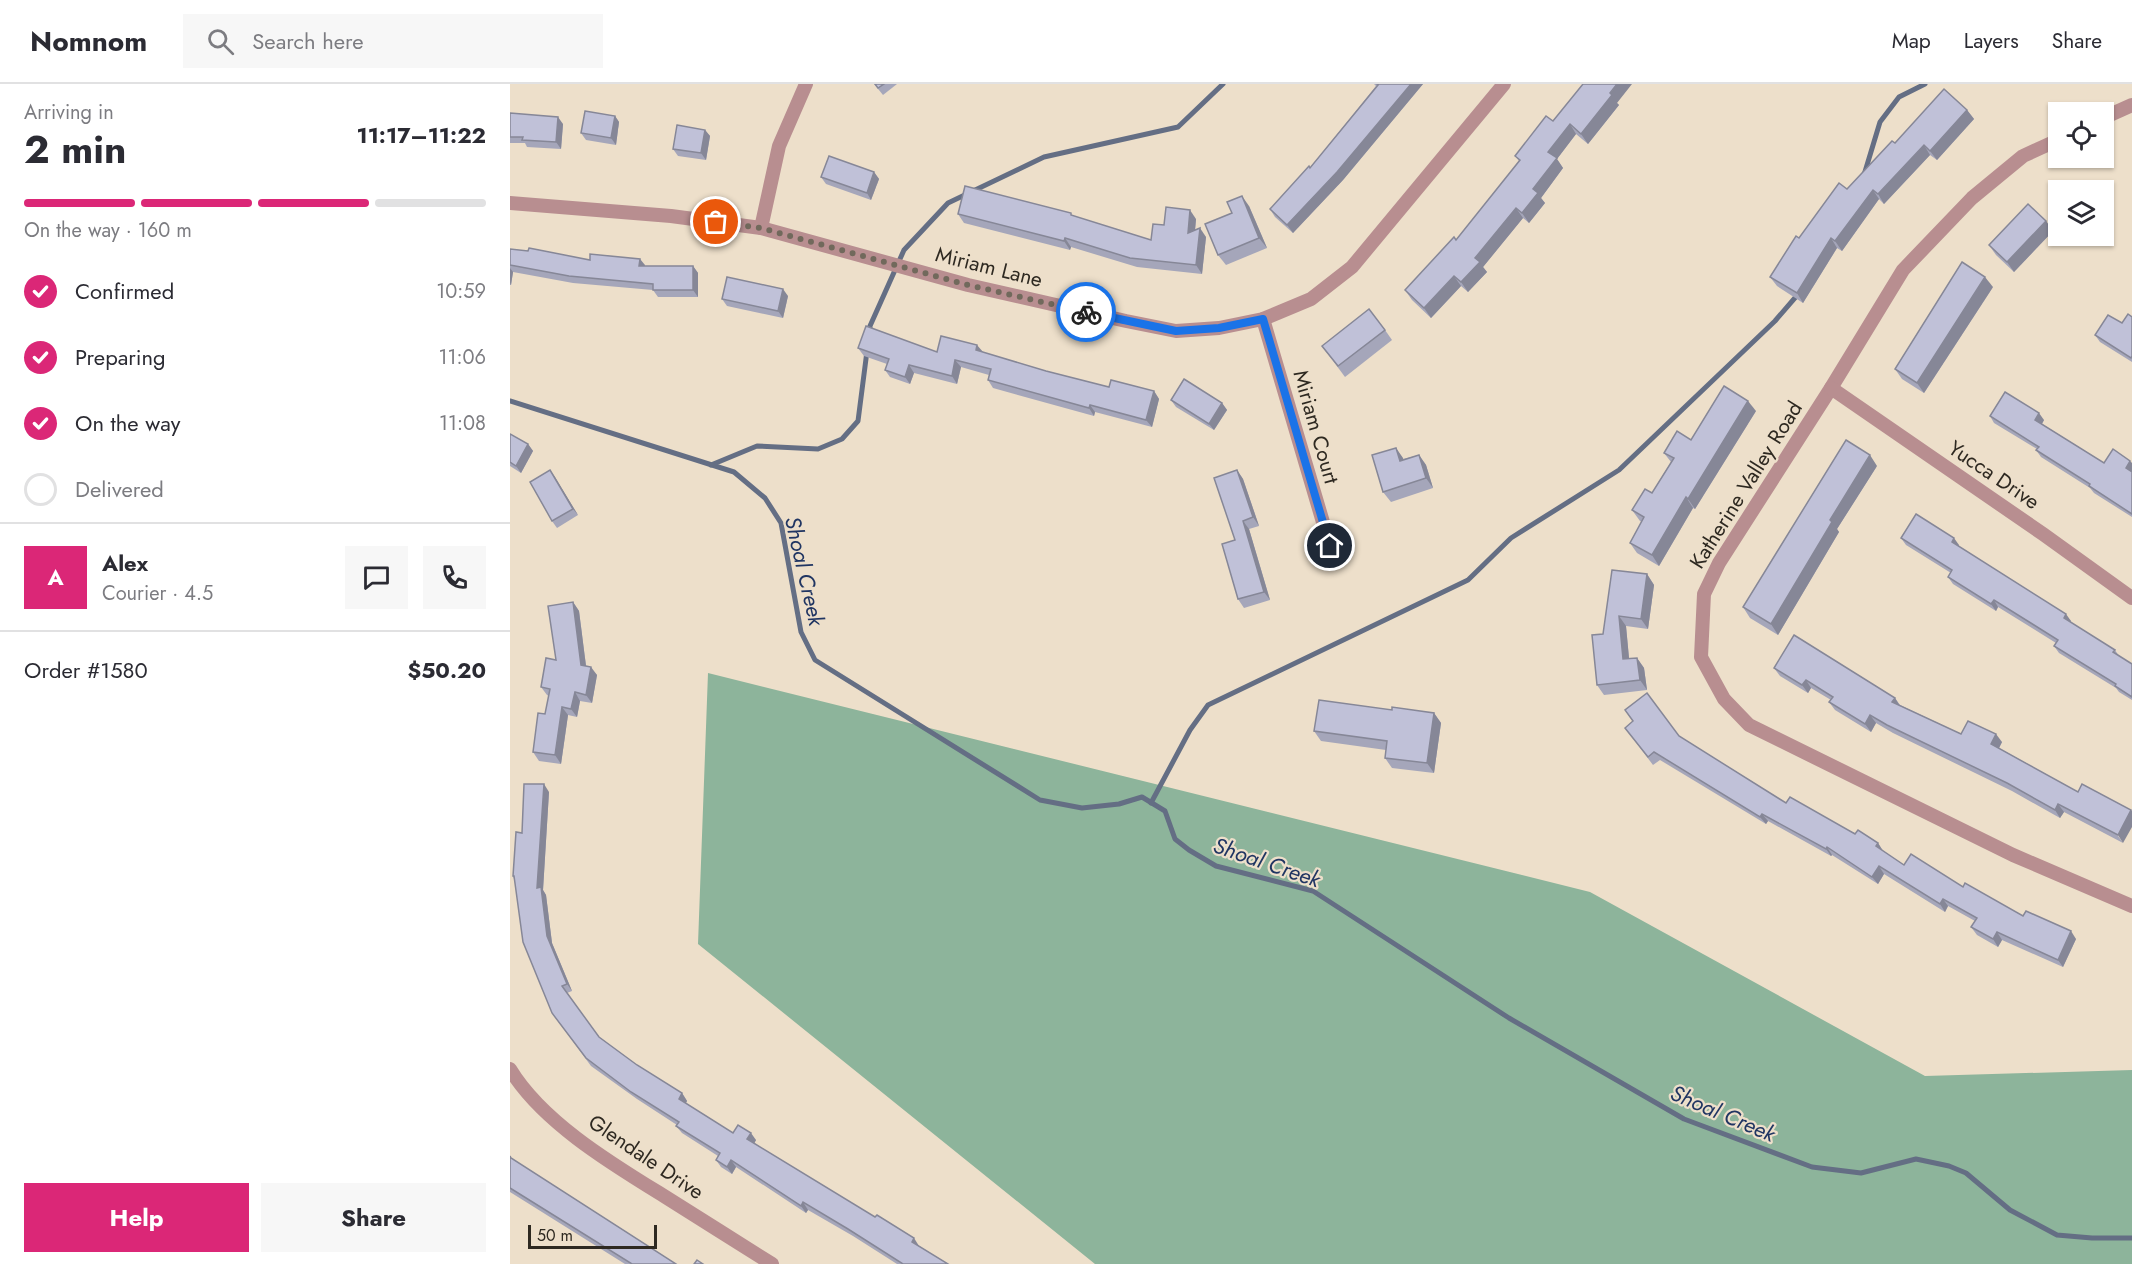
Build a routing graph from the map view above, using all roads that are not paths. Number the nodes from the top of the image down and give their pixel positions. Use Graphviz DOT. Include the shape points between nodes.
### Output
graph roads {
  1 [pos="806,84"];
  2 [pos="1504,84"];
  3 [pos="2132,105"];
  4 [pos="2114,113"];
  5 [pos="2048,145"];
  6 [pos="510,203"];
  7 [pos="761,228"];
  8 [pos="1263,319"];
  9 [pos="1831,388"];
  10 [pos="1330,546"];
  11 [pos="2132,598"];
  12 [pos="2132,906"];
  13 [pos="510,1069"];
  14 [pos="772,1264"];
  1 -- 7 [label="street" via="779,146"];
  2 -- 8 [label="street, Miriam Lane" via="1352,267 1311,299"];
  3 -- 4 [label="street"];
  5 -- 9 [label="street, Katherine Valley Road" via="2023,156 1972,198 1903,270"];
  6 -- 7 [label="street, Miriam Lane" via="671,216"];
  7 -- 8 [label="street, Miriam Lane" via="968,285 1176,331"];
  8 -- 10 [label="street, Miriam Court"];
  9 -- 11 [label="street, Yucca Drive"];
  9 -- 12 [label="street, Katherine Valley Road" via="1719,563 1704,594 1701,657 1724,699 1749,724 1789,745 2013,855"];
  13 -- 14 [label="street, Glendale Drive" via="550,1115 610,1162"];
}
